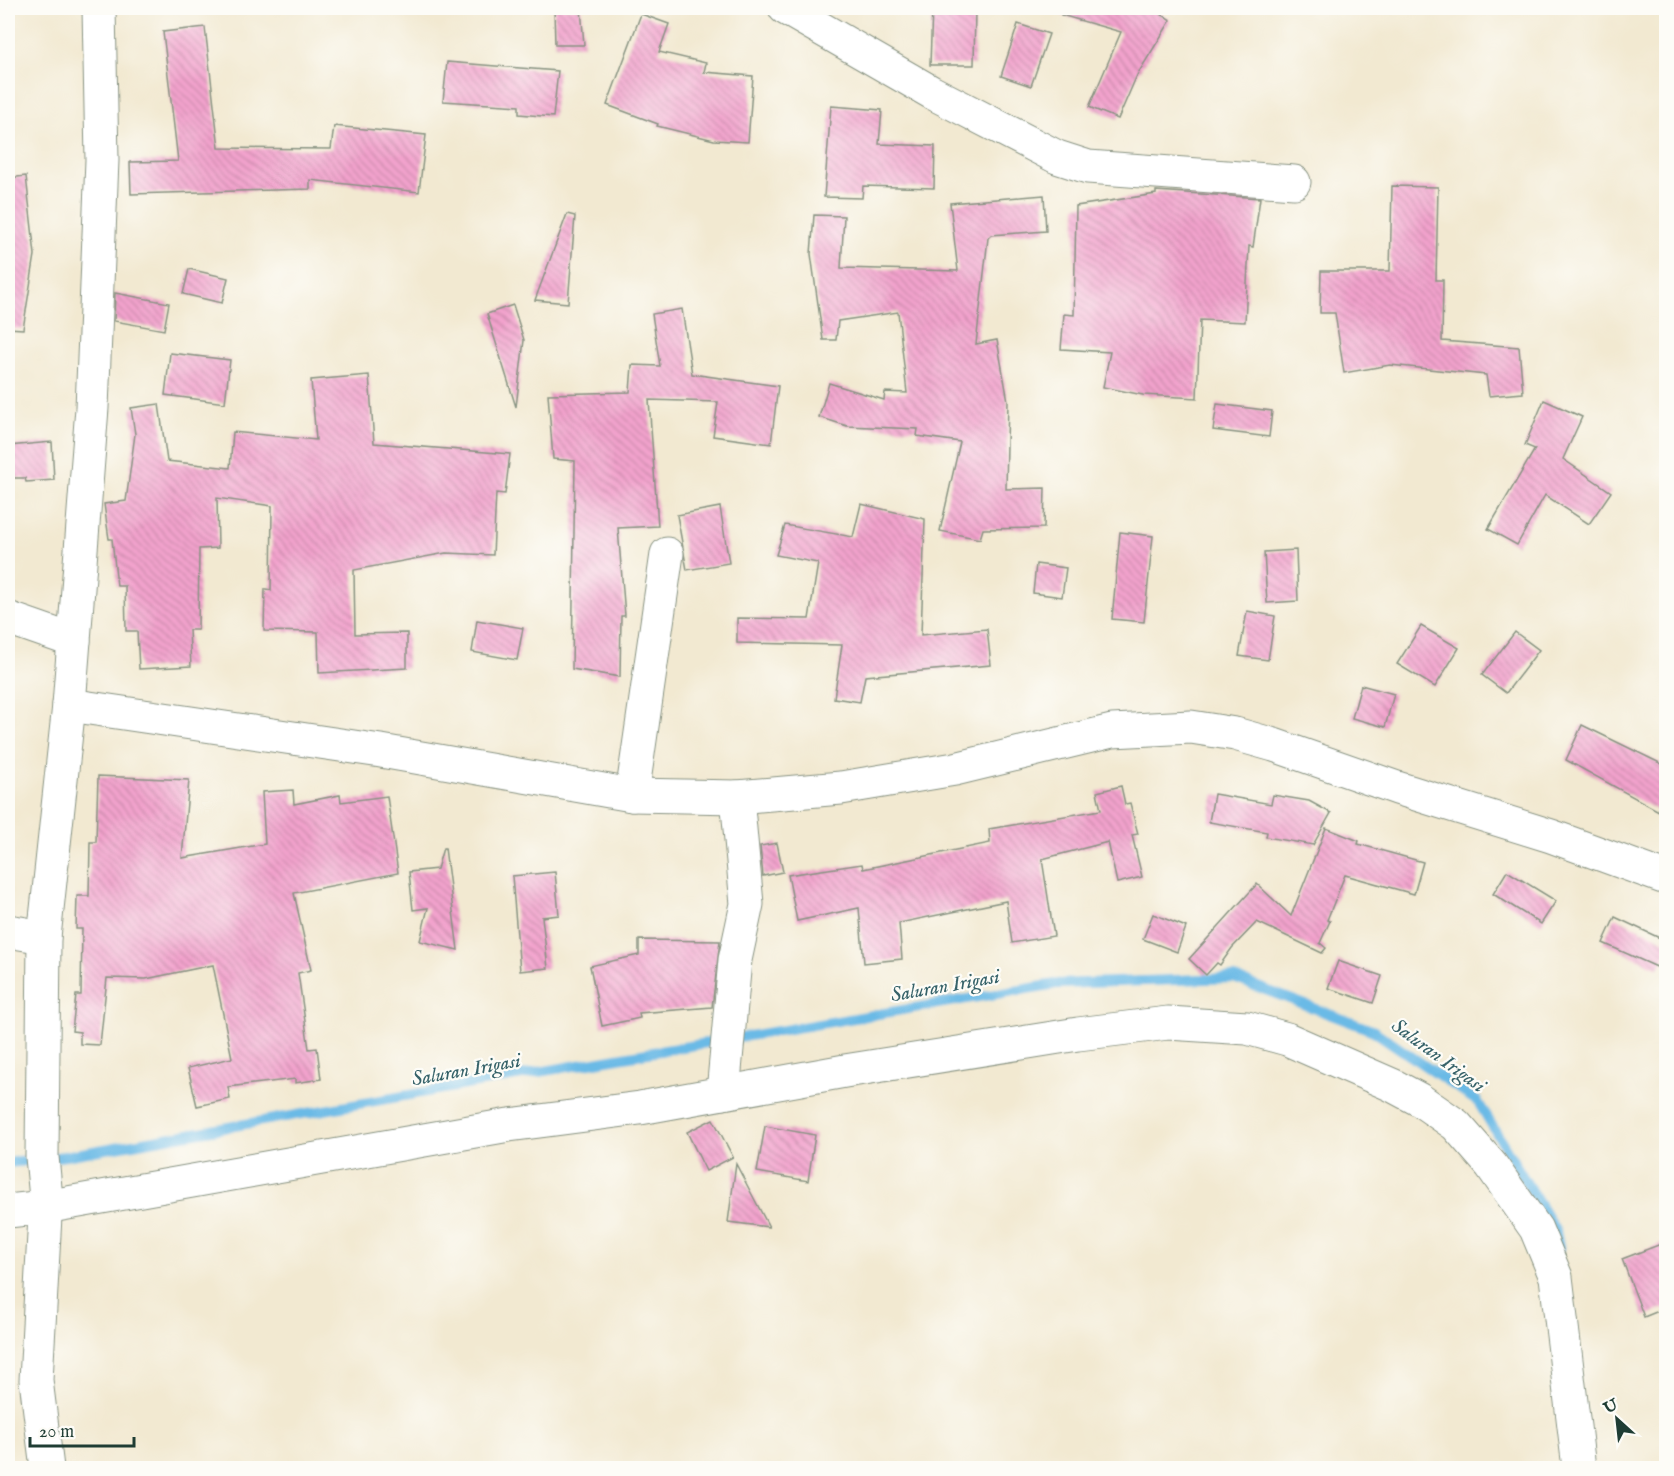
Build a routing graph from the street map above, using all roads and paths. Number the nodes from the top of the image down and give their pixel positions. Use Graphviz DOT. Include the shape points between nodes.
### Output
graph roads {
  1 [pos="99,8"];
  2 [pos="785,8"];
  3 [pos="1294,182"];
  4 [pos="667,554"];
  5 [pos="8,618"];
  6 [pos="74,641"];
  7 [pos="69,705"];
  8 [pos="632,795"];
  9 [pos="736,797"];
  10 [pos="1666,878"];
  11 [pos="8,931"];
  12 [pos="44,937"];
  13 [pos="723,1093"];
  14 [pos="46,1203"];
  15 [pos="8,1211"];
  16 [pos="46,1468"];
  17 [pos="1579,1468"];
  1 -- 6 [label="street" via="101,236"];
  2 -- 3 [label="street" via="931,92 1057,157 1088,167"];
  4 -- 8 [label="street"];
  5 -- 6 [label="street"];
  6 -- 7 [label="street"];
  7 -- 8 [label="street" via="381,751"];
  7 -- 12 [label="street"];
  8 -- 9 [label="street"];
  9 -- 10 [label="street" via="841,788 945,770 1112,731 1191,727 1274,745"];
  9 -- 13 [label="street" via="748,887 735,960"];
  11 -- 12 [label="street"];
  12 -- 14 [label="street" via="42,1157"];
  13 -- 14 [label="street"];
  13 -- 17 [label="street" via="1078,1034 1168,1023 1246,1028 1287,1039 1350,1066 1420,1100 1456,1125 1491,1165 1536,1229 1556,1277"];
  14 -- 15 [label="street"];
  14 -- 16 [label="street" via="36,1380"];
}
